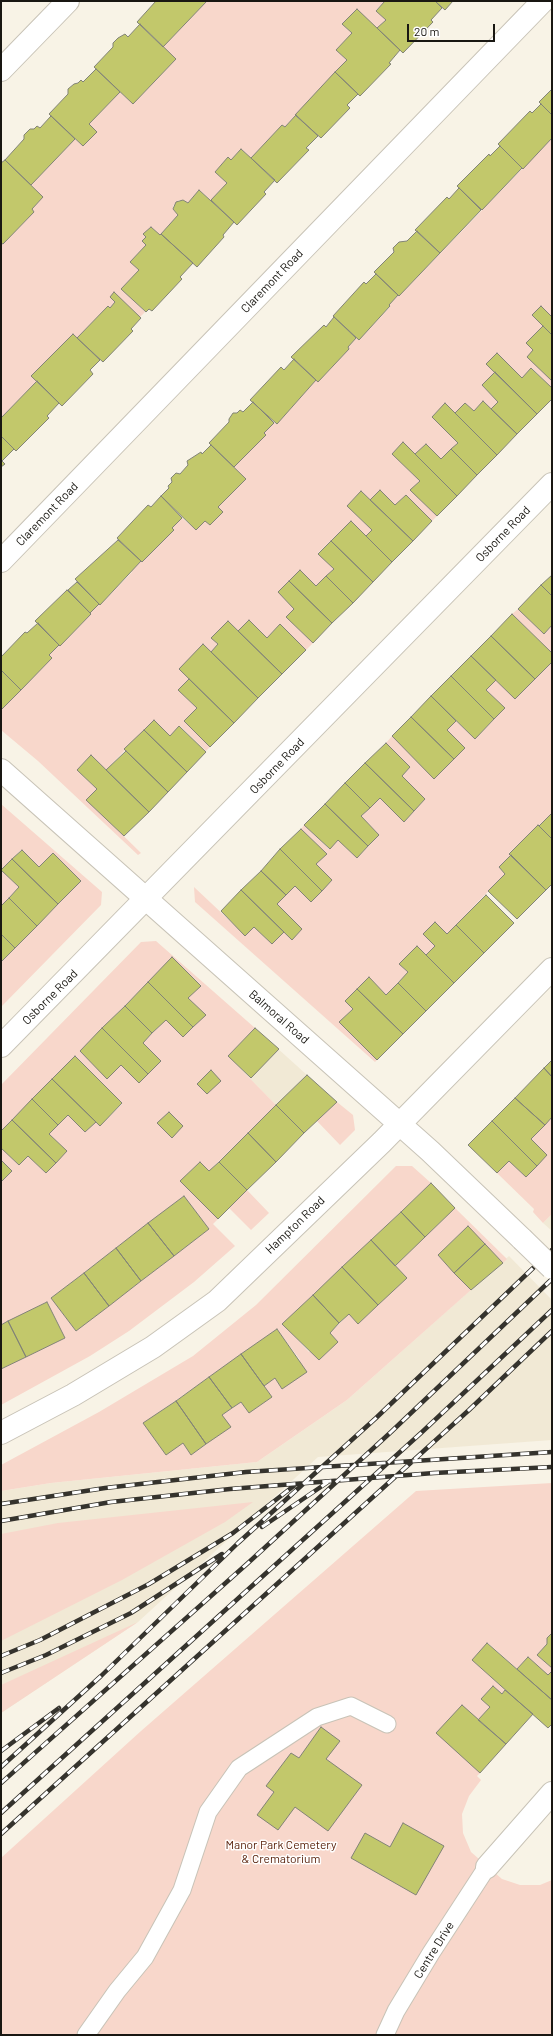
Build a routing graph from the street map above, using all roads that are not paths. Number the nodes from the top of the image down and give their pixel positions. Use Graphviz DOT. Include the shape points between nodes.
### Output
graph roads {
  1 [pos="68,1"];
  2 [pos="544,1"];
  3 [pos="1,70"];
  4 [pos="552,484"];
  5 [pos="1,561"];
  6 [pos="1,770"];
  7 [pos="146,899"];
  8 [pos="552,969"];
  9 [pos="1,1046"];
  10 [pos="400,1124"];
  11 [pos="552,1268"];
  12 [pos="1,1433"];
  13 [pos="387,1724"];
  14 [pos="552,1793"];
  15 [pos="487,1867"];
  16 [pos="86,2035"];
  17 [pos="385,2035"];
  1 -- 3 [label="street"];
  2 -- 5 [label="street, Claremont Road"];
  4 -- 7 [label="street, Osborne Road"];
  6 -- 7 [label="street, Balmoral Road"];
  7 -- 9 [label="street, Osborne Road"];
  7 -- 10 [label="street, Balmoral Road"];
  8 -- 10 [label="street, Hampton Road"];
  10 -- 11 [label="street, Balmoral Road, bridge"];
  10 -- 12 [label="street, Hampton Road" via="217,1301 154,1347 73,1395"];
  13 -- 16 [label="lane" via="351,1706 317,1717 239,1768 208,1812 182,1890 145,1957"];
  14 -- 15 [label="street"];
  15 -- 17 [label="lane, Centre Drive" via="431,1953 396,2011"];
}
